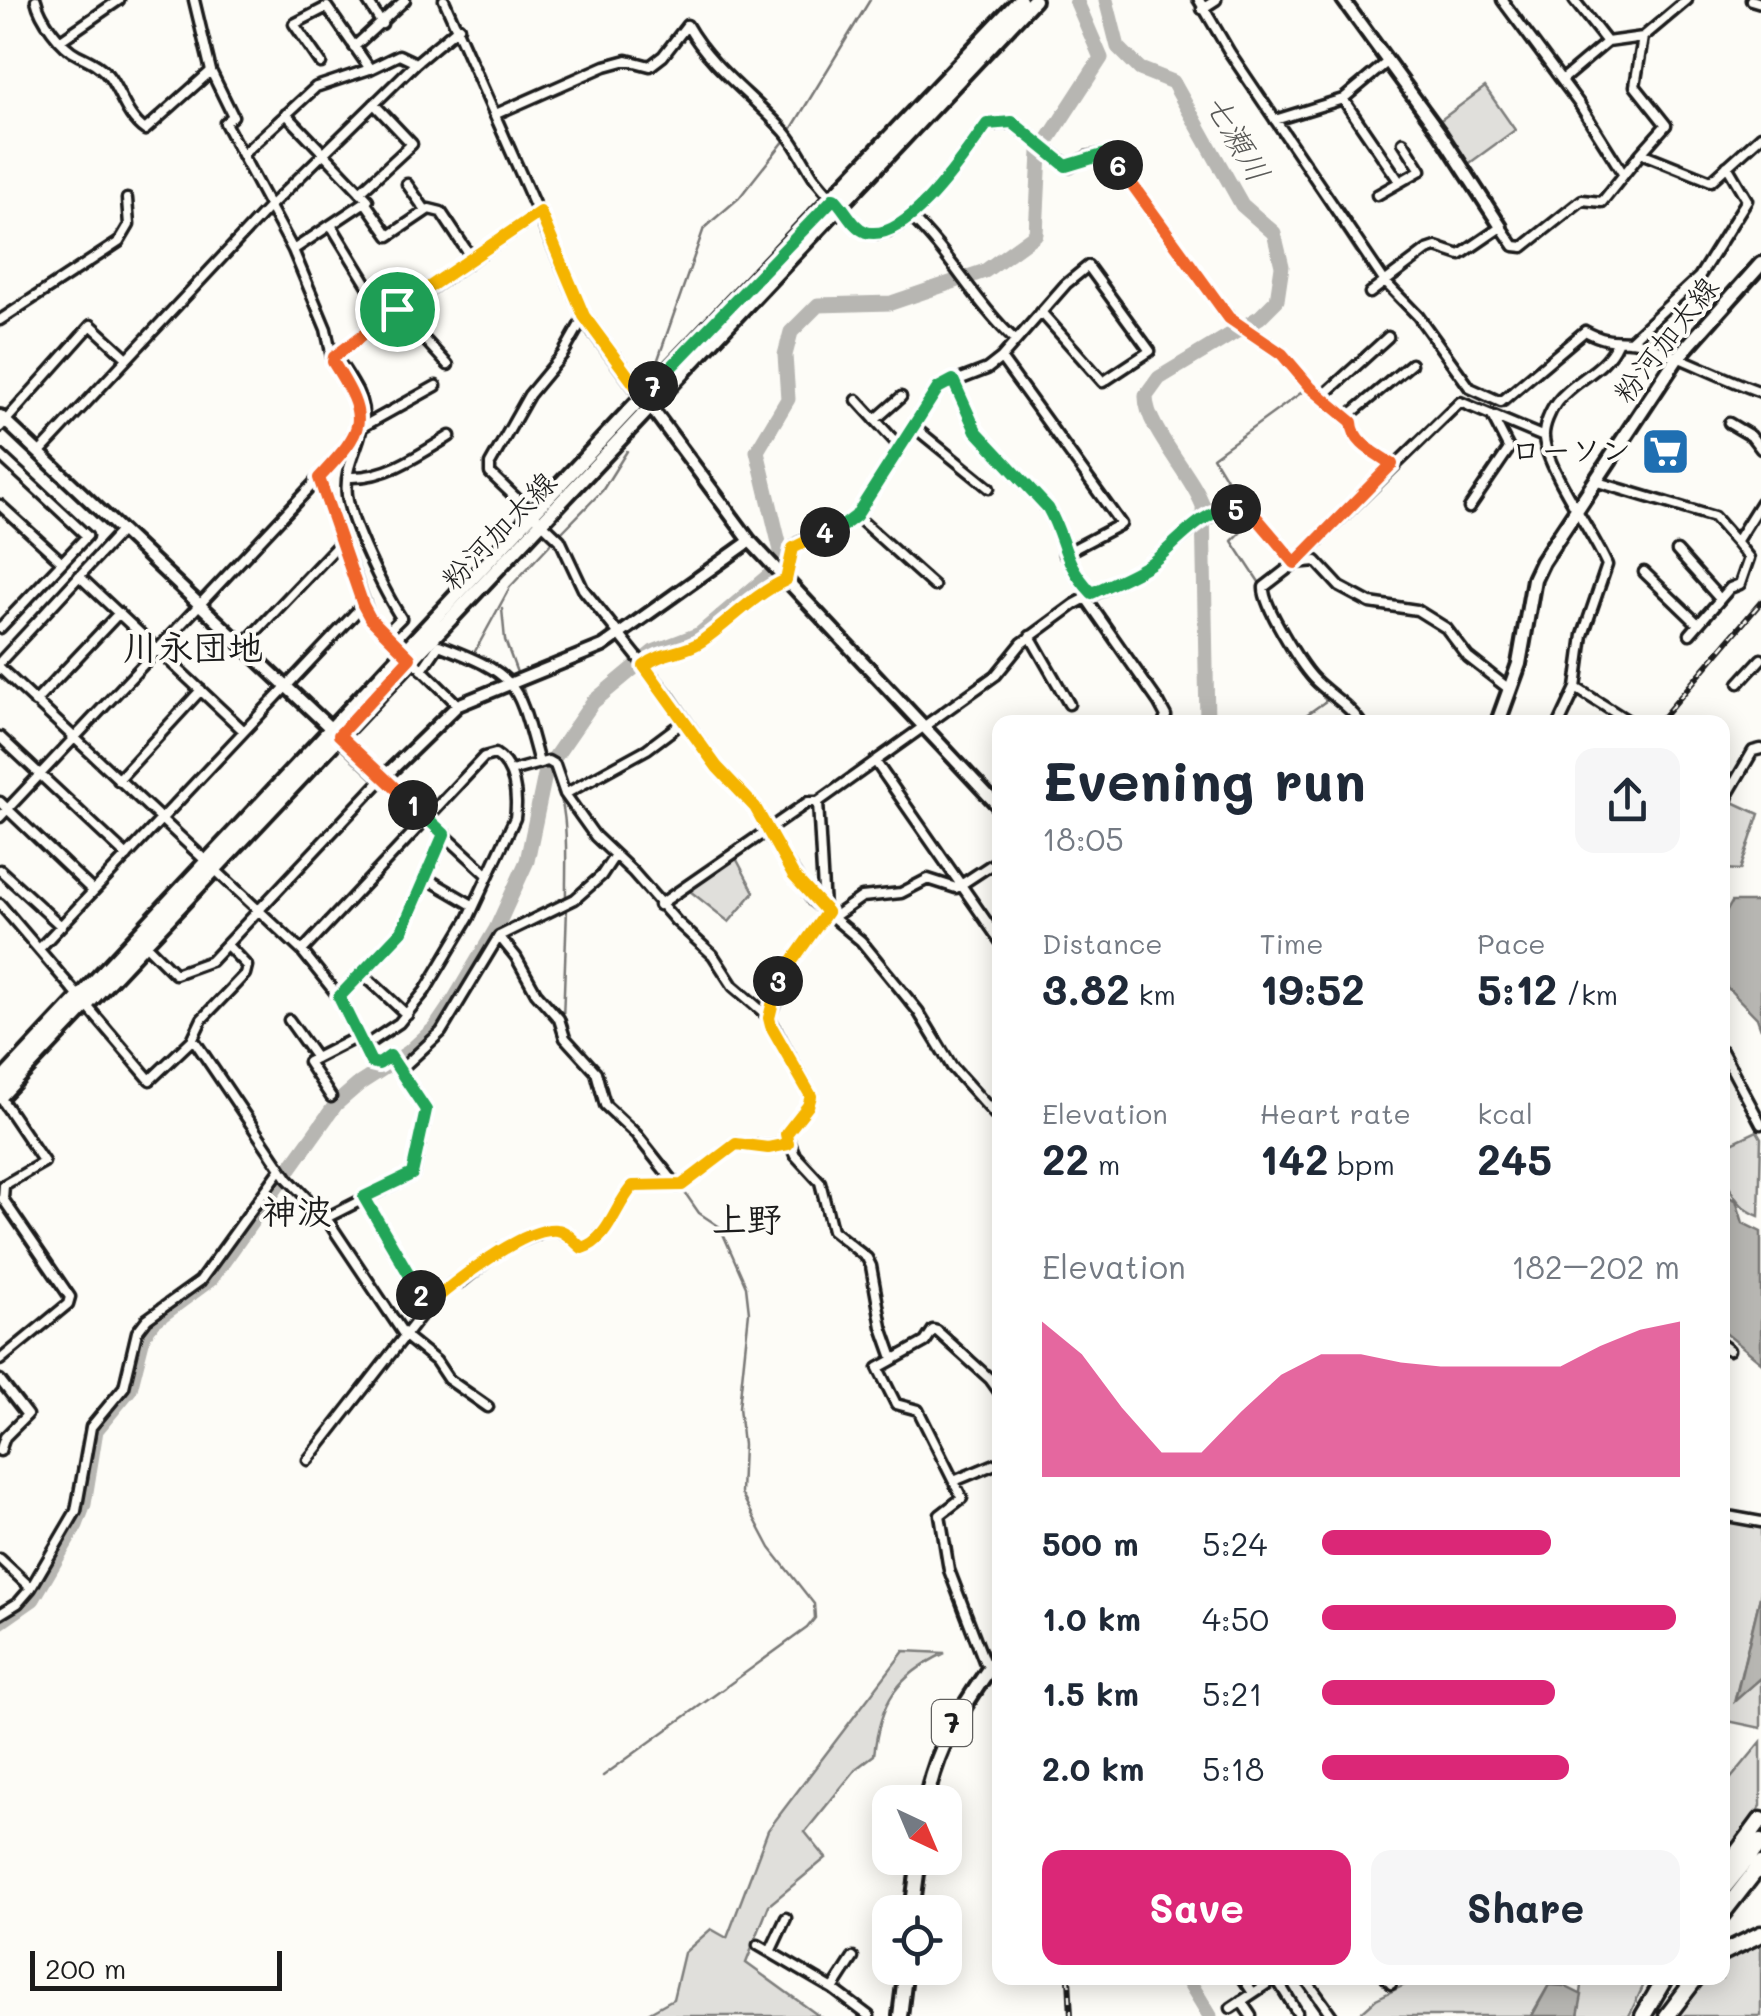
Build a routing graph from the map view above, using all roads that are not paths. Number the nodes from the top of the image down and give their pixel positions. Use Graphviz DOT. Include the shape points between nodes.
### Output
graph roads {
  1 [pos="36,0"];
  2 [pos="119,0"];
  3 [pos="194,0"];
  4 [pos="367,0"];
  5 [pos="405,0"];
  6 [pos="444,0"];
  7 [pos="1020,0"];
  8 [pos="1034,0"];
  9 [pos="1216,0"];
  10 [pos="1342,0"];
  11 [pos="1502,0"];
  12 [pos="1574,0"];
  13 [pos="1687,0"];
  14 [pos="1751,0"];
  15 [pos="1761,2"];
  16 [pos="1201,4"];
  17 [pos="382,24"];
  18 [pos="459,27"];
  19 [pos="1643,37"];
  20 [pos="61,40"];
  21 [pos="1607,42"];
  22 [pos="354,47"];
  23 [pos="321,63"];
  24 [pos="416,63"];
  25 [pos="1386,63"];
  26 [pos="370,70"];
  27 [pos="211,71"];
  28 [pos="1562,80"];
  29 [pos="1343,99"];
  30 [pos="374,104"];
  31 [pos="286,114"];
  32 [pos="496,114"];
  33 [pos="1275,120"];
  34 [pos="1761,136"];
  35 [pos="1403,142"];
  36 [pos="1641,153"];
  37 [pos="324,155"];
  38 [pos="242,156"];
  39 [pos="1727,166"];
  40 [pos="1622,172"];
  41 [pos="1399,181"];
  42 [pos="408,184"];
  43 [pos="360,192"];
  44 [pos="1377,195"];
  45 [pos="1761,198"];
  46 [pos="127,199"];
  47 [pos="1747,200"];
  48 [pos="837,201"];
  49 [pos="366,202"];
  50 [pos="270,206"];
  51 [pos="426,212"];
  52 [pos="540,212"];
  53 [pos="910,216"];
  54 [pos="331,224"];
  55 [pos="1501,228"];
  56 [pos="293,250"];
  57 [pos="467,252"];
  58 [pos="1761,264"];
  59 [pos="1384,283"];
  60 [pos="1370,293"];
  61 [pos="397,309"];
  62 [pos="1042,312"];
  63 [pos="584,316"];
  64 [pos="387,317"];
  65 [pos="0,320"];
  66 [pos="1011,336"];
  67 [pos="1388,337"];
  68 [pos="1630,340"];
  69 [pos="1618,343"];
  70 [pos="126,357"];
  71 [pos="334,357"];
  72 [pos="1001,358"];
  73 [pos="1677,358"];
  74 [pos="1411,364"];
  75 [pos="448,366"];
  76 [pos="953,380"];
  77 [pos="436,386"];
  78 [pos="1761,392"];
  79 [pos="1324,395"];
  80 [pos="901,397"];
  81 [pos="858,400"];
  82 [pos="646,401"];
  83 [pos="1347,417"];
  84 [pos="1493,418"];
  85 [pos="876,420"];
  86 [pos="2,421"];
  87 [pos="1729,422"];
  88 [pos="364,426"];
  89 [pos="914,427"];
  90 [pos="450,436"];
  91 [pos="1544,437"];
  92 [pos="902,448"];
  93 [pos="1761,449"];
  94 [pos="39,453"];
  95 [pos="0,455"];
  96 [pos="1392,464"];
  97 [pos="350,477"];
  98 [pos="319,478"];
  99 [pos="1594,481"];
  100 [pos="989,488"];
  101 [pos="1761,502"];
  102 [pos="0,504"];
  103 [pos="1470,508"];
  104 [pos="1577,508"];
  105 [pos="856,516"];
  106 [pos="537,518"];
  107 [pos="120,530"];
  108 [pos="750,541"];
  109 [pos="341,542"];
  110 [pos="1736,542"];
  111 [pos="1676,551"];
  112 [pos="1064,554"];
  113 [pos="62,562"];
  114 [pos="1295,563"];
  115 [pos="1644,572"];
  116 [pos="781,574"];
  117 [pos="80,576"];
  118 [pos="934,586"];
  119 [pos="1088,595"];
  120 [pos="1720,599"];
  121 [pos="199,604"];
  122 [pos="363,605"];
  123 [pos="119,613"];
  124 [pos="1698,624"];
  125 [pos="0,628"];
  126 [pos="385,634"];
  127 [pos="1690,634"];
  128 [pos="620,636"];
  129 [pos="1030,636"];
  130 [pos="243,645"];
  131 [pos="157,649"];
  132 [pos="407,655"];
  133 [pos="1761,659"];
  134 [pos="642,664"];
  135 [pos="0,665"];
  136 [pos="422,670"];
  137 [pos="517,679"];
  138 [pos="1738,683"];
  139 [pos="286,686"];
  140 [pos="1576,688"];
  141 [pos="1509,689"];
  142 [pos="201,690"];
  143 [pos="35,702"];
  144 [pos="458,704"];
  145 [pos="1069,704"];
  146 [pos="1165,715"];
  147 [pos="1355,715"];
  148 [pos="1500,715"];
  149 [pos="1563,715"];
  150 [pos="1619,715"];
  151 [pos="683,722"];
  152 [pos="924,726"];
  153 [pos="244,731"];
  154 [pos="336,732"];
  155 [pos="0,737"];
  156 [pos="74,738"];
  157 [pos="1761,749"];
  158 [pos="876,760"];
  159 [pos="547,763"];
  160 [pos="511,771"];
  161 [pos="40,774"];
  162 [pos="384,778"];
  163 [pos="118,780"];
  164 [pos="1730,784"];
  165 [pos="565,794"];
  166 [pos="992,799"];
  167 [pos="0,802"];
  168 [pos="818,802"];
  169 [pos="8,809"];
  170 [pos="0,817"];
  171 [pos="428,818"];
  172 [pos="161,820"];
  173 [pos="767,830"];
  174 [pos="444,834"];
  175 [pos="614,855"];
  176 [pos="127,856"];
  177 [pos="992,865"];
  178 [pos="211,867"];
  179 [pos="0,870"];
  180 [pos="487,874"];
  181 [pos="426,878"];
  182 [pos="961,886"];
  183 [pos="94,891"];
  184 [pos="0,904"];
  185 [pos="659,905"];
  186 [pos="474,906"];
  187 [pos="259,912"];
  188 [pos="829,912"];
  189 [pos="60,926"];
  190 [pos="992,930"];
  191 [pos="499,936"];
  192 [pos="145,944"];
  193 [pos="227,945"];
  194 [pos="39,949"];
  195 [pos="302,952"];
  196 [pos="363,974"];
  197 [pos="339,997"];
  198 [pos="83,1002"];
  199 [pos="407,1016"];
  200 [pos="769,1018"];
  201 [pos="289,1020"];
  202 [pos="358,1037"];
  203 [pos="192,1040"];
  204 [pos="363,1047"];
  205 [pos="316,1058"];
  206 [pos="396,1066"];
  207 [pos="1730,1066"];
  208 [pos="0,1082"];
  209 [pos="0,1097"];
  210 [pos="331,1097"];
  211 [pos="992,1111"];
  212 [pos="1761,1124"];
  213 [pos="788,1144"];
  214 [pos="284,1174"];
  215 [pos="679,1186"];
  216 [pos="364,1197"];
  217 [pos="326,1218"];
  218 [pos="430,1304"];
  219 [pos="405,1336"];
  220 [pos="894,1358"];
  221 [pos="0,1360"];
  222 [pos="0,1380"];
  223 [pos="992,1383"];
  224 [pos="488,1406"];
  225 [pos="0,1451"];
  226 [pos="308,1460"];
  227 [pos="992,1465"];
  228 [pos="954,1480"];
  229 [pos="1730,1516"];
  230 [pos="1761,1522"];
  231 [pos="1,1562"];
  232 [pos="31,1588"];
  233 [pos="0,1614"];
  234 [pos="991,1667"];
  235 [pos="929,1785"];
  236 [pos="1761,1820"];
  237 [pos="1761,1842"];
  238 [pos="1730,1862"];
  239 [pos="1761,1864"];
  240 [pos="1730,1880"];
  241 [pos="1730,1904"];
  242 [pos="786,1918"];
  243 [pos="1761,1934"];
  244 [pos="758,1945"];
  245 [pos="1730,1950"];
  246 [pos="770,1952"];
  247 [pos="853,1958"];
  248 [pos="904,1985"];
  249 [pos="1248,1985"];
  250 [pos="1265,1985"];
  251 [pos="1280,1985"];
  252 [pos="1310,1985"];
  253 [pos="1659,1985"];
  254 [pos="1678,1985"];
  255 [pos="1690,1985"];
  256 [pos="833,1988"];
  257 [pos="1253,1993"];
  258 [pos="1241,2001"];
  259 [pos="1231,2008"];
  260 [pos="1297,2012"];
  261 [pos="870,2016"];
  262 [pos="900,2016"];
  263 [pos="1251,2016"];
  264 [pos="1332,2016"];
  265 [pos="1643,2016"];
  266 [pos="1664,2016"];
  1 -- 20 [label="street"];
  2 -- 20 [label="street"];
  3 -- 27 [label="street"];
  4 -- 17 [label="street"];
  5 -- 17 [label="street"];
  6 -- 18 [label="street"];
  7 -- 48 [label="main road, 粉河加太線"];
  8 -- 48 [label="main road, 粉河加太線"];
  9 -- 16 [label="street"];
  10 -- 25 [label="street"];
  11 -- 28 [label="street"];
  12 -- 21 [label="street"];
  13 -- 19 [label="street"];
  14 -- 15 [label="street"];
  16 -- 33 [label="street"];
  17 -- 22 [label="street"];
  18 -- 24 [label="street"];
  18 -- 32 [label="street"];
  19 -- 21 [label="street"];
  19 -- 36 [label="street" via="1635,86 1666,125"];
  20 -- 27 [label="street" via="108,75 145,130"];
  21 -- 28 [label="street"];
  22 -- 23 [label="street" via="327,7 294,24"];
  22 -- 26 [label="street"];
  24 -- 26 [label="street" via="399,55"];
  24 -- 30 [label="street"];
  25 -- 29 [label="street"];
  25 -- 55 [label="street"];
  26 -- 31 [label="street" via="316,87"];
  27 -- 38 [label="street" via="233,116 224,122"];
  28 -- 40 [label="street"];
  29 -- 33 [label="street"];
  29 -- 41 [label="street"];
  30 -- 37 [label="street"];
  30 -- 43 [label="street" via="412,144"];
  31 -- 37 [label="street"];
  31 -- 38 [label="street"];
  32 -- 48 [label="street" via="605,66 627,60 650,66 687,25 710,60 792,140"];
  32 -- 52 [label="street"];
  33 -- 59 [label="street"];
  34 -- 39 [label="street"];
  35 -- 41 [label="street" via="1420,170"];
  36 -- 39 [label="street" via="1705,181"];
  36 -- 40 [label="street"];
  37 -- 43 [label="street"];
  37 -- 50 [label="street"];
  38 -- 50 [label="street"];
  39 -- 47 [label="street"];
  40 -- 55 [label="street" via="1602,202 1582,200 1523,247 1514,246"];
  41 -- 44 [label="street"];
  42 -- 51 [label="street"];
  43 -- 49 [label="street"];
  45 -- 47 [label="street"];
  46 -- 65 [label="street" via="129,225 120,242"];
  47 -- 68 [label="street" via="1699,277"];
  48 -- 53 [label="street" via="868,232 892,229"];
  48 -- 82 [label="main road, 粉河加太線"];
  49 -- 51 [label="street" via="388,236"];
  49 -- 54 [label="street"];
  50 -- 56 [label="street"];
  50 -- 70 [label="street"];
  51 -- 57 [label="street" via="441,212"];
  52 -- 61 [label="street"];
  52 -- 63 [label="street"];
  53 -- 66 [label="street"];
  53 -- 79 [label="street" via="987,124 1012,122 1070,167 1109,153 1236,322"];
  54 -- 56 [label="street"];
  54 -- 64 [label="street"];
  55 -- 59 [label="street" via="1460,255 1428,250"];
  56 -- 71 [label="street"];
  58 -- 73 [label="main road, 粉河加太線"];
  59 -- 60 [label="street"];
  59 -- 69 [label="street" via="1418,316 1464,382 1491,400 1509,398 1580,332"];
  61 -- 64 [label="street"];
  61 -- 75 [label="street"];
  62 -- 62 [label="street" via="1103,382 1150,351 1088,266"];
  62 -- 66 [label="street"];
  63 -- 82 [label="street"];
  63 -- 106 [label="street" via="529,395 489,469"];
  64 -- 71 [label="street"];
  66 -- 72 [label="street"];
  67 -- 79 [label="street"];
  68 -- 69 [label="street"];
  68 -- 73 [label="street"];
  69 -- 91 [label="street" via="1599,370 1554,404"];
  70 -- 86 [label="street" via="92,325"];
  70 -- 94 [label="street"];
  71 -- 88 [label="street" via="360,394"];
  71 -- 98 [label="street" via="359,416 353,439"];
  72 -- 76 [label="street" via="987,370"];
  72 -- 112 [label="street" via="1121,524"];
  73 -- 78 [label="street"];
  73 -- 99 [label="main road, 粉河加太線"];
  74 -- 83 [label="street"];
  76 -- 89 [label="street" via="938,388"];
  76 -- 112 [label="street" via="976,431 1048,508"];
  77 -- 88 [label="street"];
  79 -- 83 [label="street"];
  80 -- 85 [label="street"];
  81 -- 85 [label="street"];
  82 -- 106 [label="main road, 粉河加太線"];
  82 -- 108 [label="street"];
  83 -- 96 [label="street" via="1360,442"];
  84 -- 91 [label="street"];
  84 -- 96 [label="street" via="1460,402"];
  84 -- 103 [label="street" via="1509,448"];
  85 -- 92 [label="street"];
  86 -- 94 [label="street"];
  87 -- 93 [label="street"];
  88 -- 97 [label="street"];
  89 -- 92 [label="street"];
  89 -- 100 [label="street"];
  90 -- 97 [label="street" via="398,466"];
  91 -- 104 [label="street"];
  92 -- 105 [label="street"];
  94 -- 107 [label="street"];
  95 -- 113 [label="street" via="87,536"];
  96 -- 114 [label="street"];
  97 -- 126 [label="street" via="347,495 400,618"];
  98 -- 109 [label="street"];
  98 -- 121 [label="street"];
  99 -- 104 [label="main road, 粉河加太線"];
  99 -- 110 [label="street" via="1714,517"];
  101 -- 110 [label="street"];
  102 -- 113 [label="street"];
  104 -- 140 [label="street" via="1607,565 1583,635"];
  104 -- 141 [label="main road, 粉河加太線" via="1534,579"];
  105 -- 116 [label="street" via="798,543"];
  105 -- 118 [label="street"];
  106 -- 128 [label="street" via="557,536 583,588"];
  106 -- 132 [label="main road, 粉河加太線"];
  107 -- 117 [label="street"];
  107 -- 121 [label="street"];
  108 -- 116 [label="street"];
  108 -- 128 [label="street"];
  109 -- 122 [label="street"];
  109 -- 130 [label="street"];
  110 -- 120 [label="street" via="1749,558 1740,584"];
  111 -- 120 [label="street"];
  112 -- 119 [label="street"];
  113 -- 125 [label="street"];
  114 -- 119 [label="street" via="1256,517 1234,508 1202,521 1148,566"];
  114 -- 141 [label="street" via="1316,561 1340,587 1370,603 1417,610 1446,628"];
  114 -- 147 [label="street" via="1264,587 1265,603 1314,680"];
  115 -- 124 [label="street"];
  116 -- 134 [label="street" via="703,640"];
  116 -- 152 [label="street"];
  117 -- 123 [label="street"];
  117 -- 135 [label="street"];
  119 -- 129 [label="street"];
  119 -- 146 [label="street"];
  120 -- 124 [label="street"];
  121 -- 130 [label="street"];
  121 -- 131 [label="street"];
  122 -- 126 [label="street"];
  122 -- 139 [label="street"];
  123 -- 131 [label="street"];
  123 -- 143 [label="street"];
  124 -- 127 [label="street"];
  126 -- 132 [label="street"];
  128 -- 134 [label="street"];
  128 -- 137 [label="street"];
  129 -- 145 [label="street"];
  129 -- 152 [label="street" via="996,674"];
  130 -- 139 [label="street"];
  131 -- 142 [label="street"];
  131 -- 156 [label="street"];
  132 -- 136 [label="street"];
  132 -- 154 [label="main road, 粉河加太線"];
  133 -- 138 [label="street"];
  134 -- 151 [label="street"];
  135 -- 143 [label="street"];
  136 -- 137 [label="street" via="439,645"];
  136 -- 144 [label="street"];
  137 -- 144 [label="street"];
  137 -- 159 [label="street"];
  139 -- 153 [label="street"];
  139 -- 154 [label="street"];
  140 -- 149 [label="street"];
  140 -- 150 [label="street"];
  141 -- 148 [label="main road, 粉河加太線"];
  142 -- 153 [label="street"];
  142 -- 163 [label="street"];
  143 -- 156 [label="street"];
  144 -- 162 [label="street"];
  151 -- 165 [label="street"];
  151 -- 173 [label="street"];
  152 -- 158 [label="street"];
  152 -- 166 [label="street"];
  153 -- 172 [label="street"];
  154 -- 162 [label="street"];
  154 -- 178 [label="main road, 粉河加太線"];
  155 -- 161 [label="street"];
  156 -- 161 [label="street"];
  156 -- 163 [label="street"];
  157 -- 164 [label="street"];
  158 -- 168 [label="street"];
  158 -- 182 [label="street"];
  159 -- 160 [label="street"];
  159 -- 165 [label="street"];
  160 -- 171 [label="street" via="495,754 484,756"];
  160 -- 180 [label="street" via="515,818"];
  161 -- 169 [label="street"];
  161 -- 176 [label="street"];
  162 -- 171 [label="street"];
  162 -- 187 [label="street"];
  163 -- 172 [label="street"];
  165 -- 175 [label="street"];
  167 -- 169 [label="street"];
  168 -- 173 [label="street"];
  168 -- 188 [label="street"];
  169 -- 170 [label="street"];
  169 -- 183 [label="street"];
  171 -- 174 [label="street"];
  171 -- 195 [label="street"];
  172 -- 176 [label="street"];
  172 -- 178 [label="street"];
  173 -- 185 [label="street"];
  173 -- 188 [label="street" via="793,875"];
  174 -- 180 [label="street"];
  174 -- 181 [label="street"];
  175 -- 185 [label="street"];
  175 -- 191 [label="street" via="601,876 566,904"];
  176 -- 183 [label="street"];
  177 -- 182 [label="street"];
  178 -- 187 [label="street"];
  178 -- 192 [label="main road, 粉河加太線"];
  178 -- 198 [label="main road, 粉河加太線"];
  179 -- 189 [label="street"];
  180 -- 186 [label="street"];
  181 -- 186 [label="street"];
  181 -- 196 [label="street" via="402,931"];
  182 -- 188 [label="street" via="928,879"];
  182 -- 190 [label="street"];
  183 -- 189 [label="street"];
  184 -- 194 [label="street"];
  185 -- 200 [label="street"];
  186 -- 199 [label="street"];
  187 -- 193 [label="street"];
  187 -- 195 [label="street"];
  188 -- 200 [label="street" via="775,984"];
  188 -- 211 [label="street" via="918,1011 952,1067"];
  189 -- 194 [label="street"];
  191 -- 206 [label="street" via="441,1032"];
  191 -- 215 [label="street" via="559,1018 565,1038 596,1072 605,1105"];
  192 -- 193 [label="street" via="175,974 211,960"];
  192 -- 198 [label="main road, 粉河加太線"];
  193 -- 203 [label="street" via="247,966 246,974 202,1019"];
  194 -- 198 [label="street"];
  195 -- 197 [label="street"];
  196 -- 197 [label="street"];
  196 -- 199 [label="street"];
  197 -- 202 [label="street"];
  198 -- 203 [label="street" via="150,1080"];
  198 -- 208 [label="main road, 粉河加太線"];
  198 -- 209 [label="main road, 粉河加太線"];
  199 -- 204 [label="street"];
  200 -- 213 [label="street" via="811,1096 786,1134"];
  201 -- 205 [label="street"];
  202 -- 204 [label="street"];
  202 -- 205 [label="street"];
  203 -- 214 [label="street"];
  204 -- 206 [label="street" via="375,1065 390,1056"];
  205 -- 210 [label="street" via="308,1062"];
  206 -- 216 [label="street" via="426,1110 419,1153 410,1177"];
  207 -- 212 [label="street"];
  209 -- 221 [label="street" via="44,1162 4,1185 3,1199 70,1297"];
  213 -- 215 [label="street" via="736,1144"];
  213 -- 220 [label="street" via="820,1182 832,1230 867,1258"];
  214 -- 217 [label="street"];
  214 -- 232 [label="street" via="200,1281 137,1332 128,1379 91,1427 76,1511"];
  215 -- 218 [label="street" via="633,1186 589,1246 582,1248 559,1230 544,1231 494,1254"];
  216 -- 217 [label="street"];
  216 -- 218 [label="street"];
  217 -- 219 [label="street"];
  218 -- 219 [label="street"];
  219 -- 224 [label="street" via="448,1379"];
  219 -- 226 [label="street"];
  220 -- 223 [label="street" via="937,1331"];
  220 -- 228 [label="street" via="878,1368 894,1401 918,1410"];
  222 -- 225 [label="street" via="27,1415"];
  227 -- 228 [label="street"];
  228 -- 234 [label="street" via="962,1498 940,1515 948,1570"];
  229 -- 230 [label="street"];
  231 -- 232 [label="street"];
  232 -- 233 [label="street"];
  234 -- 235 [label="main road, 7" via="950,1727"];
  236 -- 238 [label="highway"];
  237 -- 240 [label="highway"];
  239 -- 241 [label="highway"];
  242 -- 246 [label="street"];
  243 -- 245 [label="highway"];
  244 -- 246 [label="street"];
  246 -- 256 [label="street"];
  247 -- 256 [label="street"];
  248 -- 262 [label="main road"];
  249 -- 257 [label="street"];
  250 -- 257 [label="street"];
  251 -- 260 [label="street"];
  252 -- 264 [label="street"];
  253 -- 265 [label="highway"];
  254 -- 266 [label="highway"];
  255 -- 266 [label="highway"];
  256 -- 261 [label="street"];
  257 -- 258 [label="street"];
  258 -- 259 [label="street"];
  258 -- 263 [label="street"];
}
